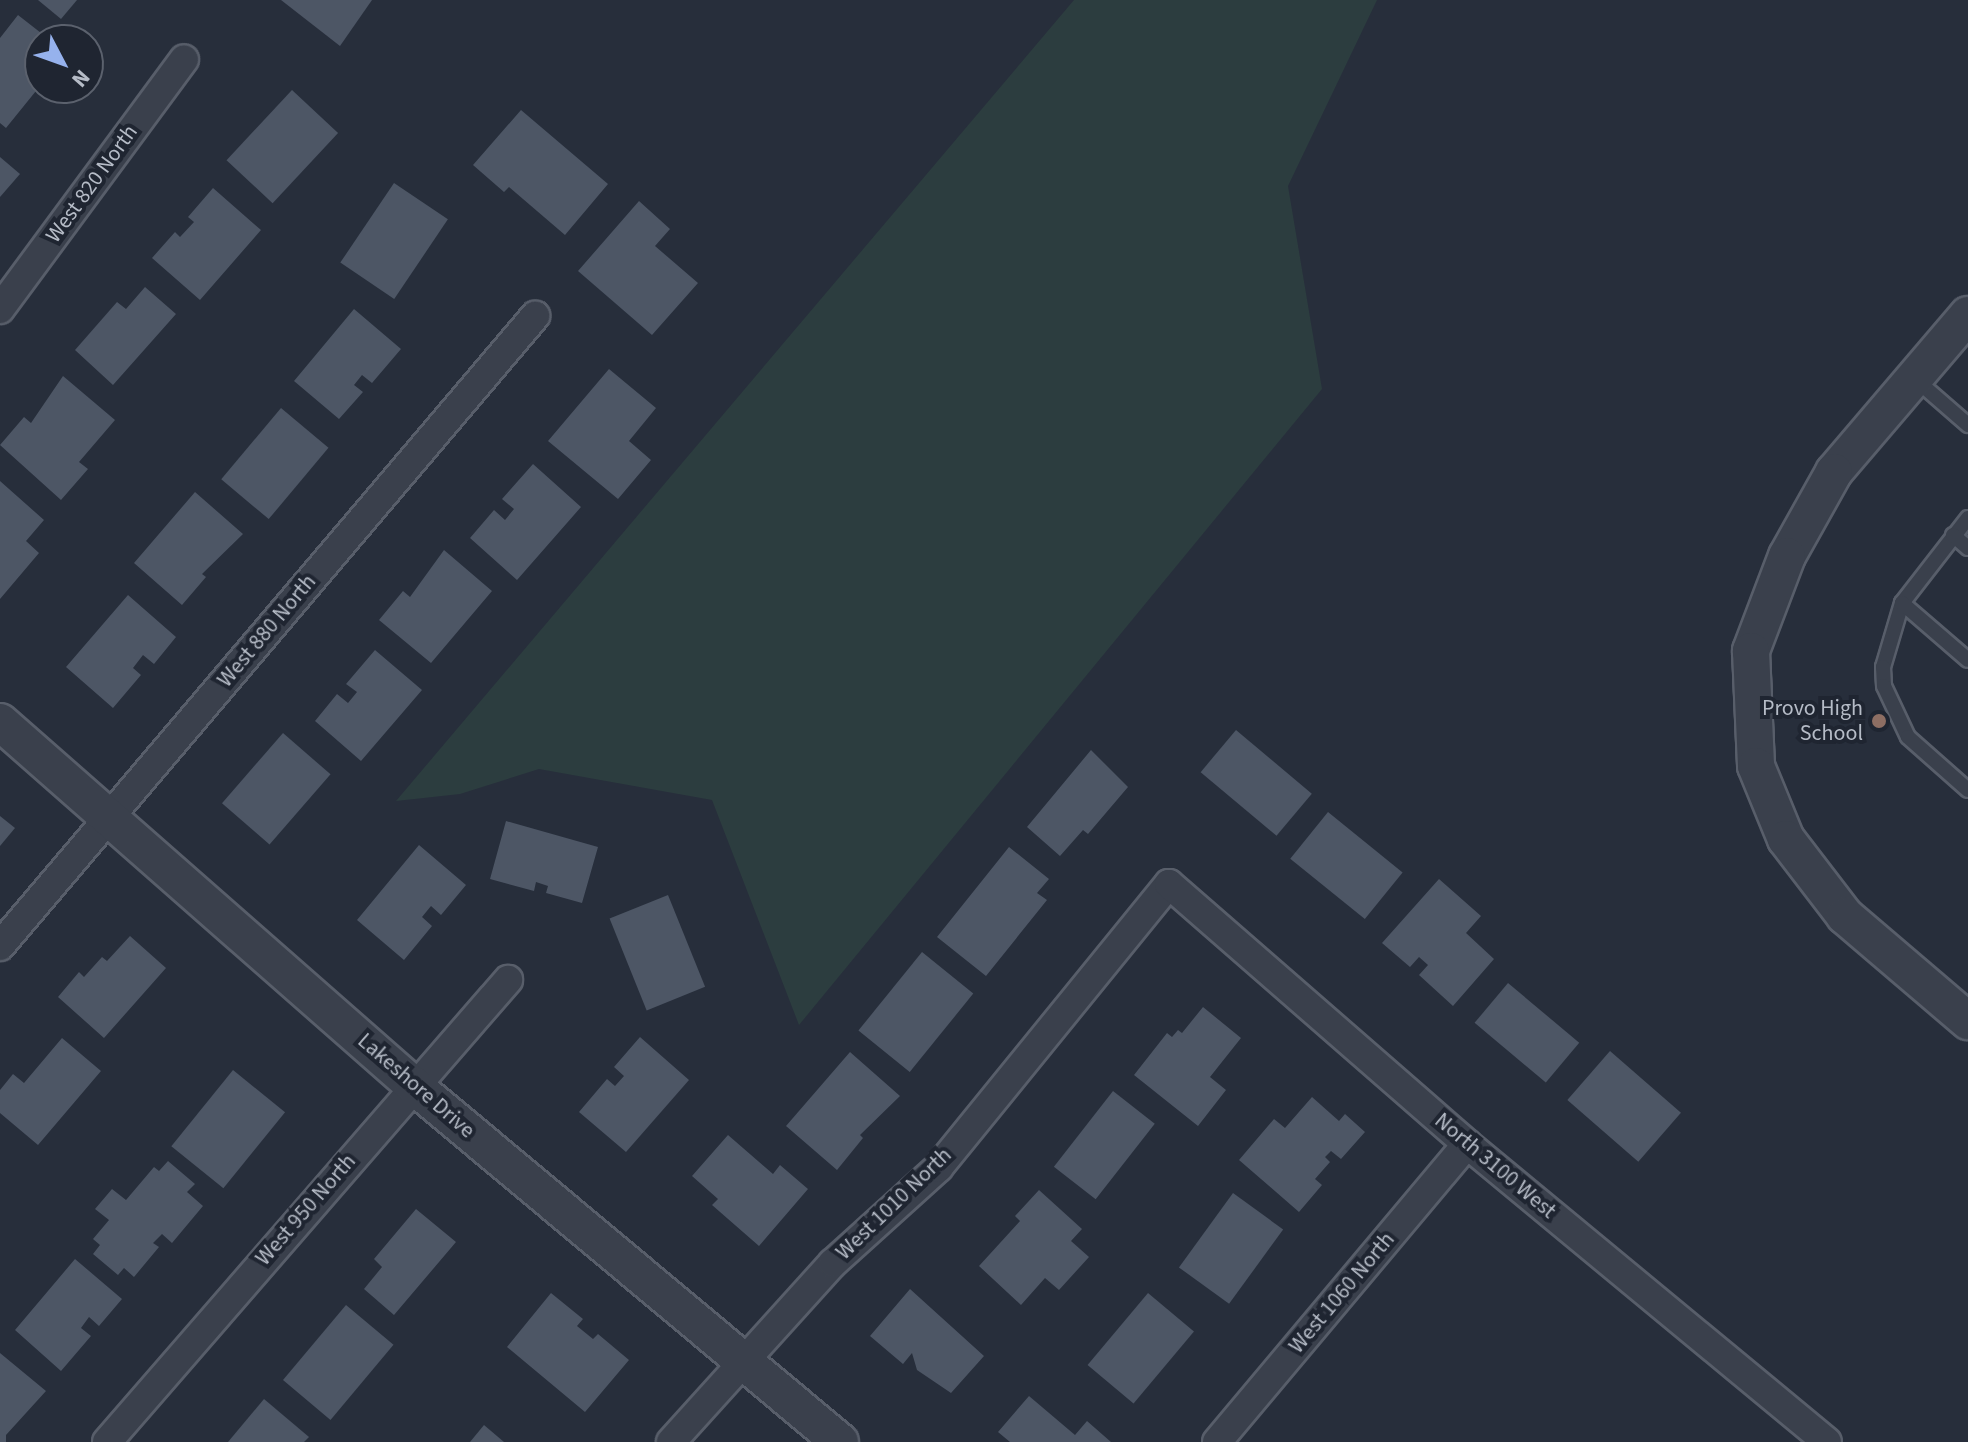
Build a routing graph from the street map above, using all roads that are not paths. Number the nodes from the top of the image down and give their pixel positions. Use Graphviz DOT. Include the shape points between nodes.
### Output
graph roads {
  1 [pos="184,59"];
  2 [pos="0,309"];
  3 [pos="1968,315"];
  4 [pos="535,316"];
  5 [pos="1914,378"];
  6 [pos="1968,425"];
  7 [pos="1968,518"];
  8 [pos="1953,535"];
  9 [pos="1968,548"];
  10 [pos="1902,603"];
  11 [pos="1968,660"];
  12 [pos="0,722"];
  13 [pos="1968,790"];
  14 [pos="108,819"];
  15 [pos="1169,884"];
  16 [pos="0,946"];
  17 [pos="508,980"];
  18 [pos="1968,1021"];
  19 [pos="414,1086"];
  20 [pos="1467,1144"];
  21 [pos="741,1360"];
  22 [pos="107,1442"];
  23 [pos="671,1442"];
  24 [pos="840,1442"];
  25 [pos="1217,1442"];
  26 [pos="1827,1442"];
  1 -- 2 [label="street, West 820 North"];
  3 -- 5 [label="street"];
  4 -- 14 [label="street, West 880 North"];
  5 -- 6 [label="lane"];
  5 -- 18 [label="street" via="1834,472 1787,556 1751,651 1756,766 1786,839 1845,916"];
  7 -- 8 [label="lane"];
  8 -- 9 [label="lane"];
  8 -- 10 [label="lane"];
  10 -- 11 [label="lane"];
  10 -- 13 [label="lane" via="1885,647 1884,686 1908,737"];
  12 -- 14 [label="street, Lakeshore Drive"];
  14 -- 16 [label="street, West 880 North"];
  14 -- 19 [label="street, Lakeshore Drive"];
  15 -- 20 [label="street, North 3100 West"];
  15 -- 21 [label="street, West 1010 North" via="938,1168 833,1263"];
  17 -- 19 [label="street, West 950 North"];
  19 -- 21 [label="street, Lakeshore Drive"];
  19 -- 22 [label="street, West 950 North"];
  20 -- 25 [label="street, West 1060 North"];
  20 -- 26 [label="street, North 3100 West"];
  21 -- 23 [label="street, West 1010 North"];
  21 -- 24 [label="street, Lakeshore Drive"];
}
